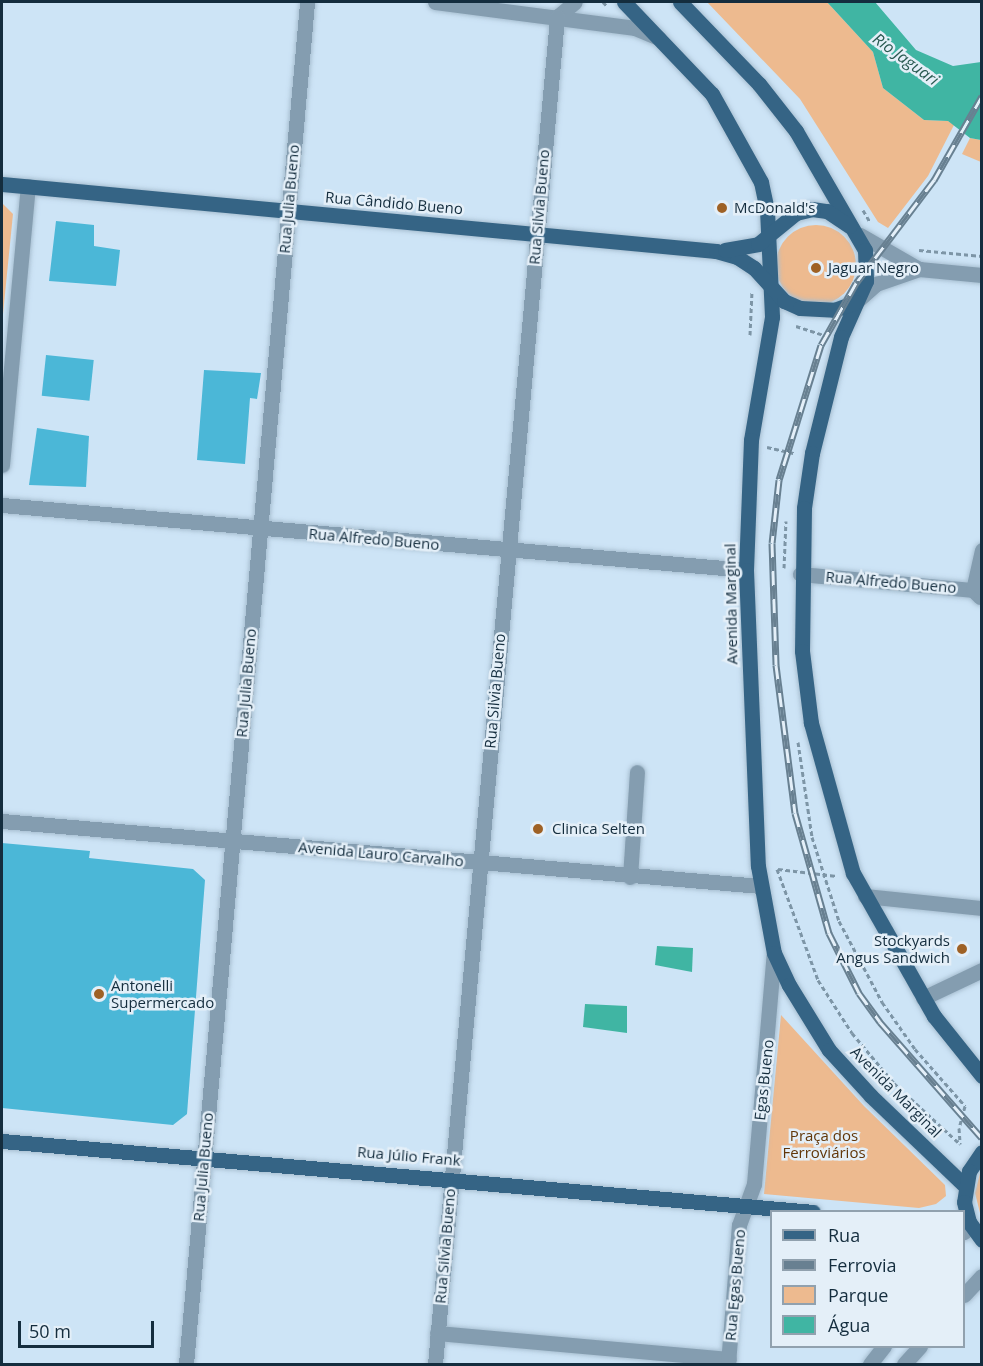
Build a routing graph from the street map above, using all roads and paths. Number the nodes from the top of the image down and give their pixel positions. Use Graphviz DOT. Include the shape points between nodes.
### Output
graph roads {
  1 [pos="307,2"];
  2 [pos="435,2"];
  3 [pos="575,2"];
  4 [pos="624,2"];
  5 [pos="680,2"];
  6 [pos="557,17"];
  7 [pos="662,39"];
  8 [pos="2,184"];
  9 [pos="28,186"];
  10 [pos="861,207"];
  11 [pos="288,211"];
  12 [pos="873,226"];
  13 [pos="536,234"];
  14 [pos="770,235"];
  15 [pos="860,235"];
  16 [pos="909,249"];
  17 [pos="716,251"];
  18 [pos="981,256"];
  19 [pos="919,269"];
  20 [pos="981,275"];
  21 [pos="771,287"];
  22 [pos="856,302"];
  23 [pos="771,317"];
  24 [pos="841,337"];
  25 [pos="2,465"];
  26 [pos="2,505"];
  27 [pos="260,528"];
  28 [pos="508,550"];
  29 [pos="981,550"];
  30 [pos="746,570"];
  31 [pos="800,574"];
  32 [pos="979,593"];
  33 [pos="638,772"];
  34 [pos="2,821"];
  35 [pos="232,840"];
  36 [pos="479,863"];
  37 [pos="758,866"];
  38 [pos="777,869"];
  39 [pos="854,873"];
  40 [pos="630,877"];
  41 [pos="760,886"];
  42 [pos="865,896"];
  43 [pos="981,908"];
  44 [pos="774,953"];
  45 [pos="981,970"];
  46 [pos="923,998"];
  47 [pos="981,1076"];
  48 [pos="2,1141"];
  49 [pos="960,1144"];
  50 [pos="981,1152"];
  51 [pos="204,1156"];
  52 [pos="450,1178"];
  53 [pos="964,1185"];
  54 [pos="746,1205"];
  55 [pos="794,1210"];
  56 [pos="966,1223"];
  57 [pos="981,1240"];
  58 [pos="981,1276"];
  59 [pos="965,1293"];
  60 [pos="437,1333"];
  61 [pos="883,1348"];
  62 [pos="919,1348"];
  63 [pos="728,1362"];
  64 [pos="186,1365"];
  65 [pos="435,1365"];
  66 [pos="870,1365"];
  67 [pos="904,1365"];
  1 -- 11 [label="street, Rua Julia Bueno"];
  2 -- 6 [label="street"];
  3 -- 6 [label="street"];
  4 -- 7 [label="main road, Avenida Marginal"];
  5 -- 15 [label="main road" via="759,84 796,131 829,192"];
  6 -- 7 [label="street" via="635,28"];
  6 -- 13 [label="street, Rua Silvia Bueno"];
  7 -- 14 [label="main road, Avenida Marginal" via="711,94 741,143 760,182"];
  8 -- 9 [label="main road, Rua Cândido Bueno"];
  9 -- 11 [label="main road, Rua Cândido Bueno"];
  9 -- 25 [label="street"];
  10 -- 12 [label="path"];
  11 -- 13 [label="main road, Rua Cândido Bueno"];
  11 -- 27 [label="street, Rua Julia Bueno"];
  13 -- 17 [label="main road, Rua Cândido Bueno"];
  13 -- 28 [label="street, Rua Silvia Bueno"];
  14 -- 15 [label="main road" via="796,213 812,209 835,216"];
  14 -- 17 [label="main road" via="758,244"];
  14 -- 21 [label="main road, Avenida Marginal" via="766,260"];
  15 -- 19 [label="street"];
  15 -- 22 [label="main road" via="865,250 866,281"];
  16 -- 18 [label="path"];
  17 -- 21 [label="main road, Rua Cândido Bueno" via="737,257 754,268"];
  19 -- 20 [label="street"];
  19 -- 22 [label="street" via="876,284"];
  21 -- 22 [label="main road" via="784,301 809,310 834,310"];
  21 -- 23 [label="main road, Avenida Marginal"];
  22 -- 24 [label="main road"];
  23 -- 24 [label="path" via="828,337"];
  23 -- 30 [label="main road, Avenida Marginal" via="751,440"];
  24 -- 31 [label="main road" via="812,453"];
  26 -- 27 [label="street, Rua Alfredo Bueno"];
  27 -- 28 [label="street, Rua Alfredo Bueno"];
  27 -- 35 [label="street, Rua Julia Bueno"];
  28 -- 30 [label="street, Rua Alfredo Bueno"];
  28 -- 36 [label="street, Rua Silvia Bueno"];
  29 -- 32 [label="street"];
  30 -- 37 [label="main road, Avenida Marginal"];
  31 -- 32 [label="street, Rua Alfredo Bueno"];
  31 -- 39 [label="main road" via="802,651 811,723 826,788"];
  33 -- 40 [label="street"];
  34 -- 35 [label="street, Avenida Lauro Carvalho"];
  35 -- 36 [label="street, Avenida Lauro Carvalho"];
  35 -- 51 [label="street, Rua Julia Bueno"];
  36 -- 40 [label="street, Avenida Lauro Carvalho"];
  36 -- 52 [label="street, Rua Silvia Bueno"];
  37 -- 38 [label="path"];
  37 -- 41 [label="main road, Avenida Marginal"];
  38 -- 39 [label="path" via="845,877"];
  38 -- 49 [label="path" via="818,980 852,1033 894,1083"];
  39 -- 42 [label="main road"];
  40 -- 41 [label="street, Avenida Lauro Carvalho"];
  41 -- 44 [label="main road, Avenida Marginal"];
  42 -- 43 [label="street"];
  42 -- 46 [label="main road"];
  44 -- 53 [label="main road, Avenida Marginal" via="829,1050"];
  44 -- 54 [label="street, Egas Bueno" via="754,1184"];
  45 -- 46 [label="street"];
  46 -- 47 [label="main road"];
  48 -- 51 [label="main road, Rua Júlio Frank"];
  50 -- 53 [label="main road"];
  51 -- 52 [label="main road, Rua Júlio Frank"];
  51 -- 64 [label="street, Rua Julia Bueno"];
  52 -- 54 [label="main road, Rua Júlio Frank"];
  52 -- 60 [label="street, Rua Silvia Bueno"];
  53 -- 56 [label="main road"];
  54 -- 55 [label="main road, Rua Júlio Frank"];
  54 -- 63 [label="street, Rua Egas Bueno" via="739,1225"];
  56 -- 57 [label="main road"];
  58 -- 59 [label="street"];
  60 -- 63 [label="street"];
  60 -- 65 [label="street, Rua Silvia Bueno"];
  61 -- 66 [label="street"];
  62 -- 67 [label="street"];
}
